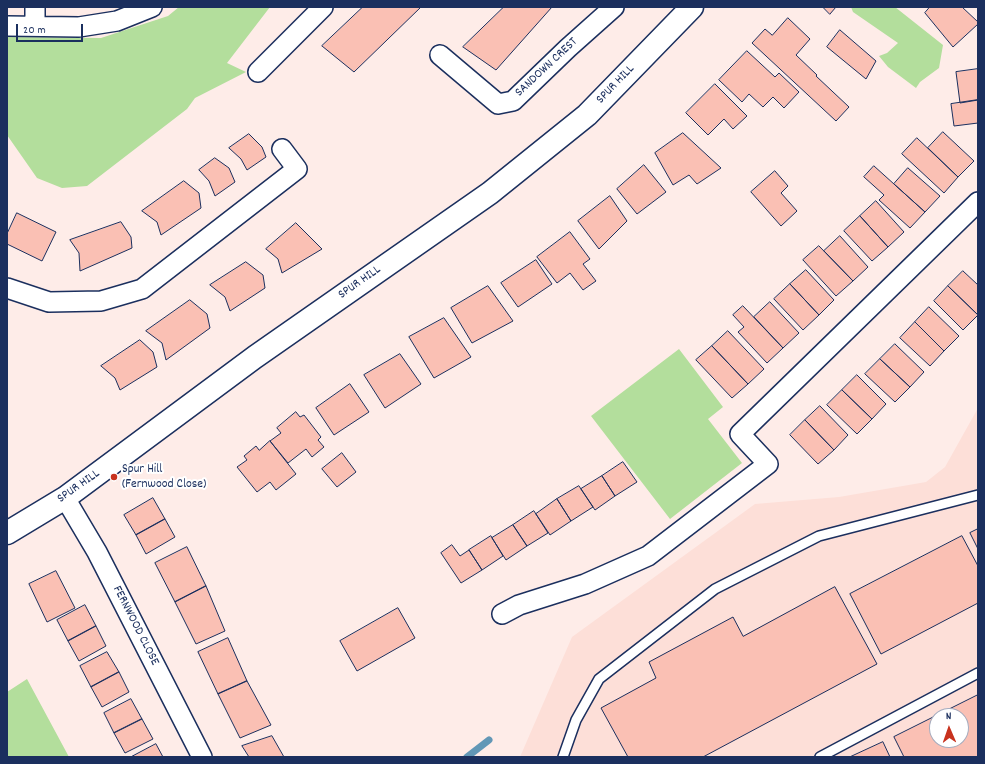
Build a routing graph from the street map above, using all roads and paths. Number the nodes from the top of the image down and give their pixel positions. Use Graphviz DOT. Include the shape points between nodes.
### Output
graph roads {
  1 [pos="35,7"];
  2 [pos="152,7"];
  3 [pos="323,7"];
  4 [pos="614,7"];
  5 [pos="692,7"];
  6 [pos="7,26"];
  7 [pos="36,26"];
  8 [pos="440,55"];
  9 [pos="258,72"];
  10 [pos="282,149"];
  11 [pos="978,202"];
  12 [pos="7,288"];
  13 [pos="978,495"];
  14 [pos="65,498"];
  15 [pos="7,533"];
  16 [pos="502,614"];
  17 [pos="978,673"];
  18 [pos="202,757"];
  19 [pos="563,757"];
  20 [pos="820,757"];
  1 -- 7 [label="street"];
  2 -- 7 [label="street" via="117,21 79,26"];
  3 -- 9 [label="street"];
  4 -- 8 [label="street, SANDOWN CREST" via="513,101 498,104"];
  5 -- 14 [label="street, SPUR HILL" via="587,116 490,193 252,359"];
  6 -- 7 [label="street"];
  10 -- 12 [label="street" via="297,169 142,289 101,301 49,302"];
  11 -- 16 [label="street" via="740,434 768,464 648,556 585,584 519,605"];
  13 -- 19 [label="lane" via="819,536 715,589 599,679 576,720"];
  14 -- 15 [label="street, SPUR HILL"];
  14 -- 18 [label="street, FERNWOOD CLOSE" via="97,552"];
  17 -- 20 [label="lane"];
}
